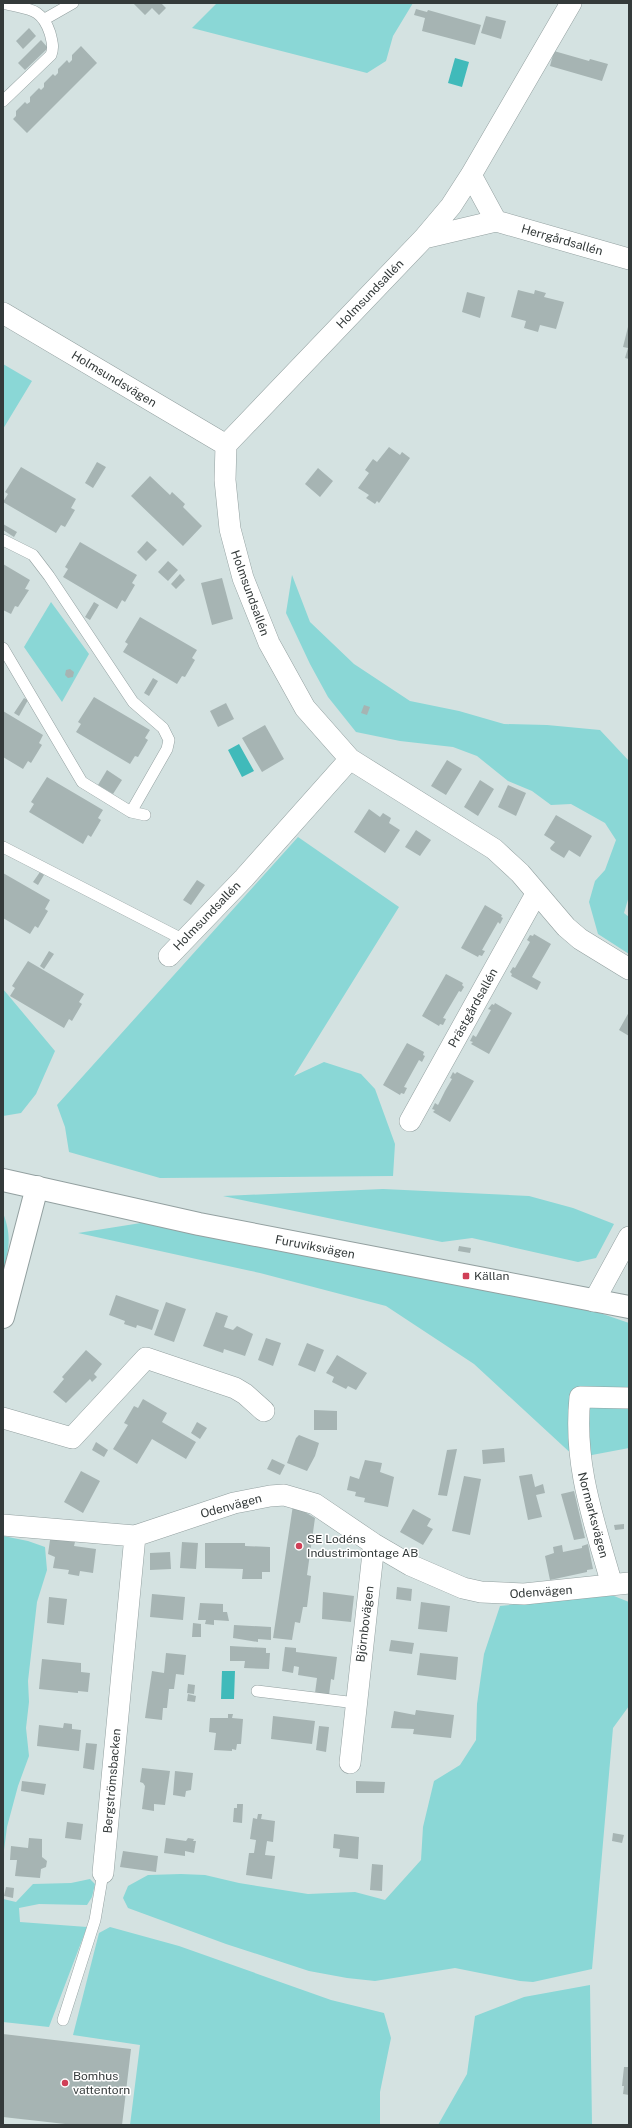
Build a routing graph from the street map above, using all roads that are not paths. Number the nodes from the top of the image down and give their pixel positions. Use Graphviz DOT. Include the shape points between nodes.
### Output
graph roads {
  1 [pos="3,3"];
  2 [pos="73,3"];
  3 [pos="571,3"];
  4 [pos="45,19"];
  5 [pos="3,101"];
  6 [pos="471,175"];
  7 [pos="496,221"];
  8 [pos="424,238"];
  9 [pos="629,259"];
  10 [pos="3,312"];
  11 [pos="226,446"];
  12 [pos="3,540"];
  13 [pos="3,648"];
  14 [pos="350,759"];
  15 [pos="131,812"];
  16 [pos="145,815"];
  17 [pos="3,847"];
  18 [pos="536,894"];
  19 [pos="184,940"];
  20 [pos="170,956"];
  21 [pos="629,969"];
  22 [pos="410,1121"];
  23 [pos="3,1180"];
  24 [pos="37,1187"];
  25 [pos="629,1236"];
  26 [pos="594,1300"];
  27 [pos="629,1307"];
  28 [pos="3,1317"];
  29 [pos="629,1398"];
  30 [pos="264,1411"];
  31 [pos="3,1418"];
  32 [pos="3,1525"];
  33 [pos="135,1536"];
  34 [pos="374,1544"];
  35 [pos="620,1584"];
  36 [pos="257,1691"];
  37 [pos="356,1703"];
  38 [pos="350,1763"];
  39 [pos="103,1873"];
  40 [pos="62,2020"];
  1 -- 4 [label="lane" via="33,11"];
  2 -- 4 [label="lane"];
  3 -- 6 [label="street, Holmsundsallén"];
  4 -- 5 [label="lane" via="53,48 51,54"];
  6 -- 7 [label="street"];
  6 -- 8 [label="street, Holmsundsallén" via="451,206"];
  7 -- 8 [label="street"];
  7 -- 9 [label="street, Herrgårdsallén"];
  8 -- 11 [label="street, Holmsundsallén"];
  10 -- 11 [label="street, Holmsundsvägen"];
  11 -- 14 [label="street, Holmsundsallén" via="225,480 230,529 256,615 305,708"];
  12 -- 15 [label="lane" via="33,555 133,702 164,728 169,740 167,749"];
  13 -- 15 [label="lane" via="82,782"];
  14 -- 18 [label="street" via="494,849"];
  14 -- 19 [label="street, Holmsundsallén" via="244,878"];
  15 -- 16 [label="lane"];
  17 -- 19 [label="lane"];
  18 -- 21 [label="street" via="556,918 580,939"];
  18 -- 22 [label="street, Prästgårdsallén"];
  19 -- 20 [label="street, Holmsundsallén"];
  23 -- 24 [label="main road, Furuviksvägen"];
  24 -- 26 [label="main road, Furuviksvägen" via="199,1224"];
  24 -- 28 [label="main road"];
  25 -- 26 [label="street"];
  26 -- 27 [label="main road, Furuviksvägen"];
  29 -- 35 [label="street, Normarksvägen" via="580,1397 578,1420 583,1480"];
  30 -- 31 [label="street" via="235,1388 146,1358 72,1438"];
  32 -- 33 [label="street, Odenvägen"];
  33 -- 34 [label="street, Odenvägen" via="234,1503 284,1495 316,1504"];
  33 -- 39 [label="street, Bergströmsbacken"];
  34 -- 35 [label="street, Odenvägen" via="448,1583 481,1592 524,1594"];
  34 -- 37 [label="street, Björnbovägen"];
  36 -- 37 [label="lane"];
  37 -- 38 [label="street, Björnbovägen"];
  39 -- 40 [label="lane, Bergströmsbacken" via="95,1920"];
}
